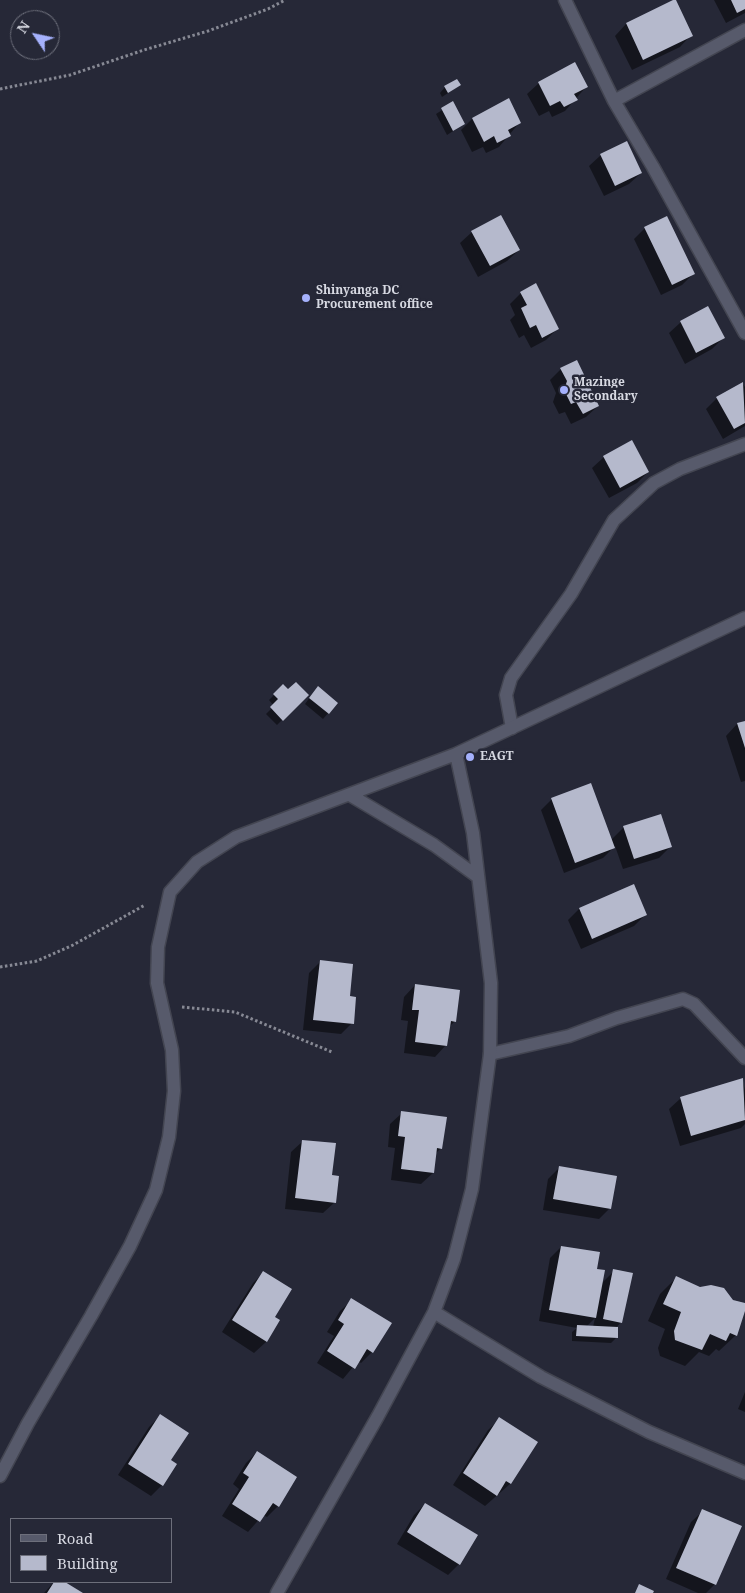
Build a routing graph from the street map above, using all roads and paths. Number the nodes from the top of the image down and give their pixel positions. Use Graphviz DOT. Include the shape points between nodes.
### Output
graph roads {
  1 [pos="285,0"];
  2 [pos="565,0"];
  3 [pos="745,30"];
  4 [pos="0,89"];
  5 [pos="614,101"];
  6 [pos="745,333"];
  7 [pos="745,444"];
  8 [pos="745,618"];
  9 [pos="512,728"];
  10 [pos="456,754"];
  11 [pos="350,795"];
  12 [pos="478,877"];
  13 [pos="170,892"];
  14 [pos="0,967"];
  15 [pos="162,1006"];
  16 [pos="332,1052"];
  17 [pos="490,1054"];
  18 [pos="745,1058"];
  19 [pos="434,1312"];
  20 [pos="745,1473"];
  21 [pos="0,1476"];
  22 [pos="277,1593"];
  1 -- 4 [label="path" via="208,31 70,75"];
  2 -- 5 [label="street"];
  3 -- 5 [label="street"];
  5 -- 6 [label="street"];
  7 -- 9 [label="street" via="680,469 654,483 614,520 571,594 511,678 506,695"];
  8 -- 9 [label="street"];
  9 -- 10 [label="street"];
  10 -- 11 [label="street"];
  10 -- 12 [label="street" via="473,833"];
  11 -- 12 [label="street"];
  11 -- 13 [label="street" via="236,837 197,862"];
  12 -- 17 [label="street" via="491,984"];
  13 -- 14 [label="path" via="37,961"];
  13 -- 15 [label="street" via="158,947 157,983"];
  15 -- 16 [label="path" via="234,1012"];
  15 -- 21 [label="street" via="172,1050 174,1091 169,1137 156,1190 130,1246"];
  17 -- 18 [label="street" via="568,1036 684,998 694,1004"];
  17 -- 19 [label="street" via="472,1189 454,1259"];
  19 -- 20 [label="street" via="541,1377 649,1432"];
  19 -- 22 [label="street"];
}
